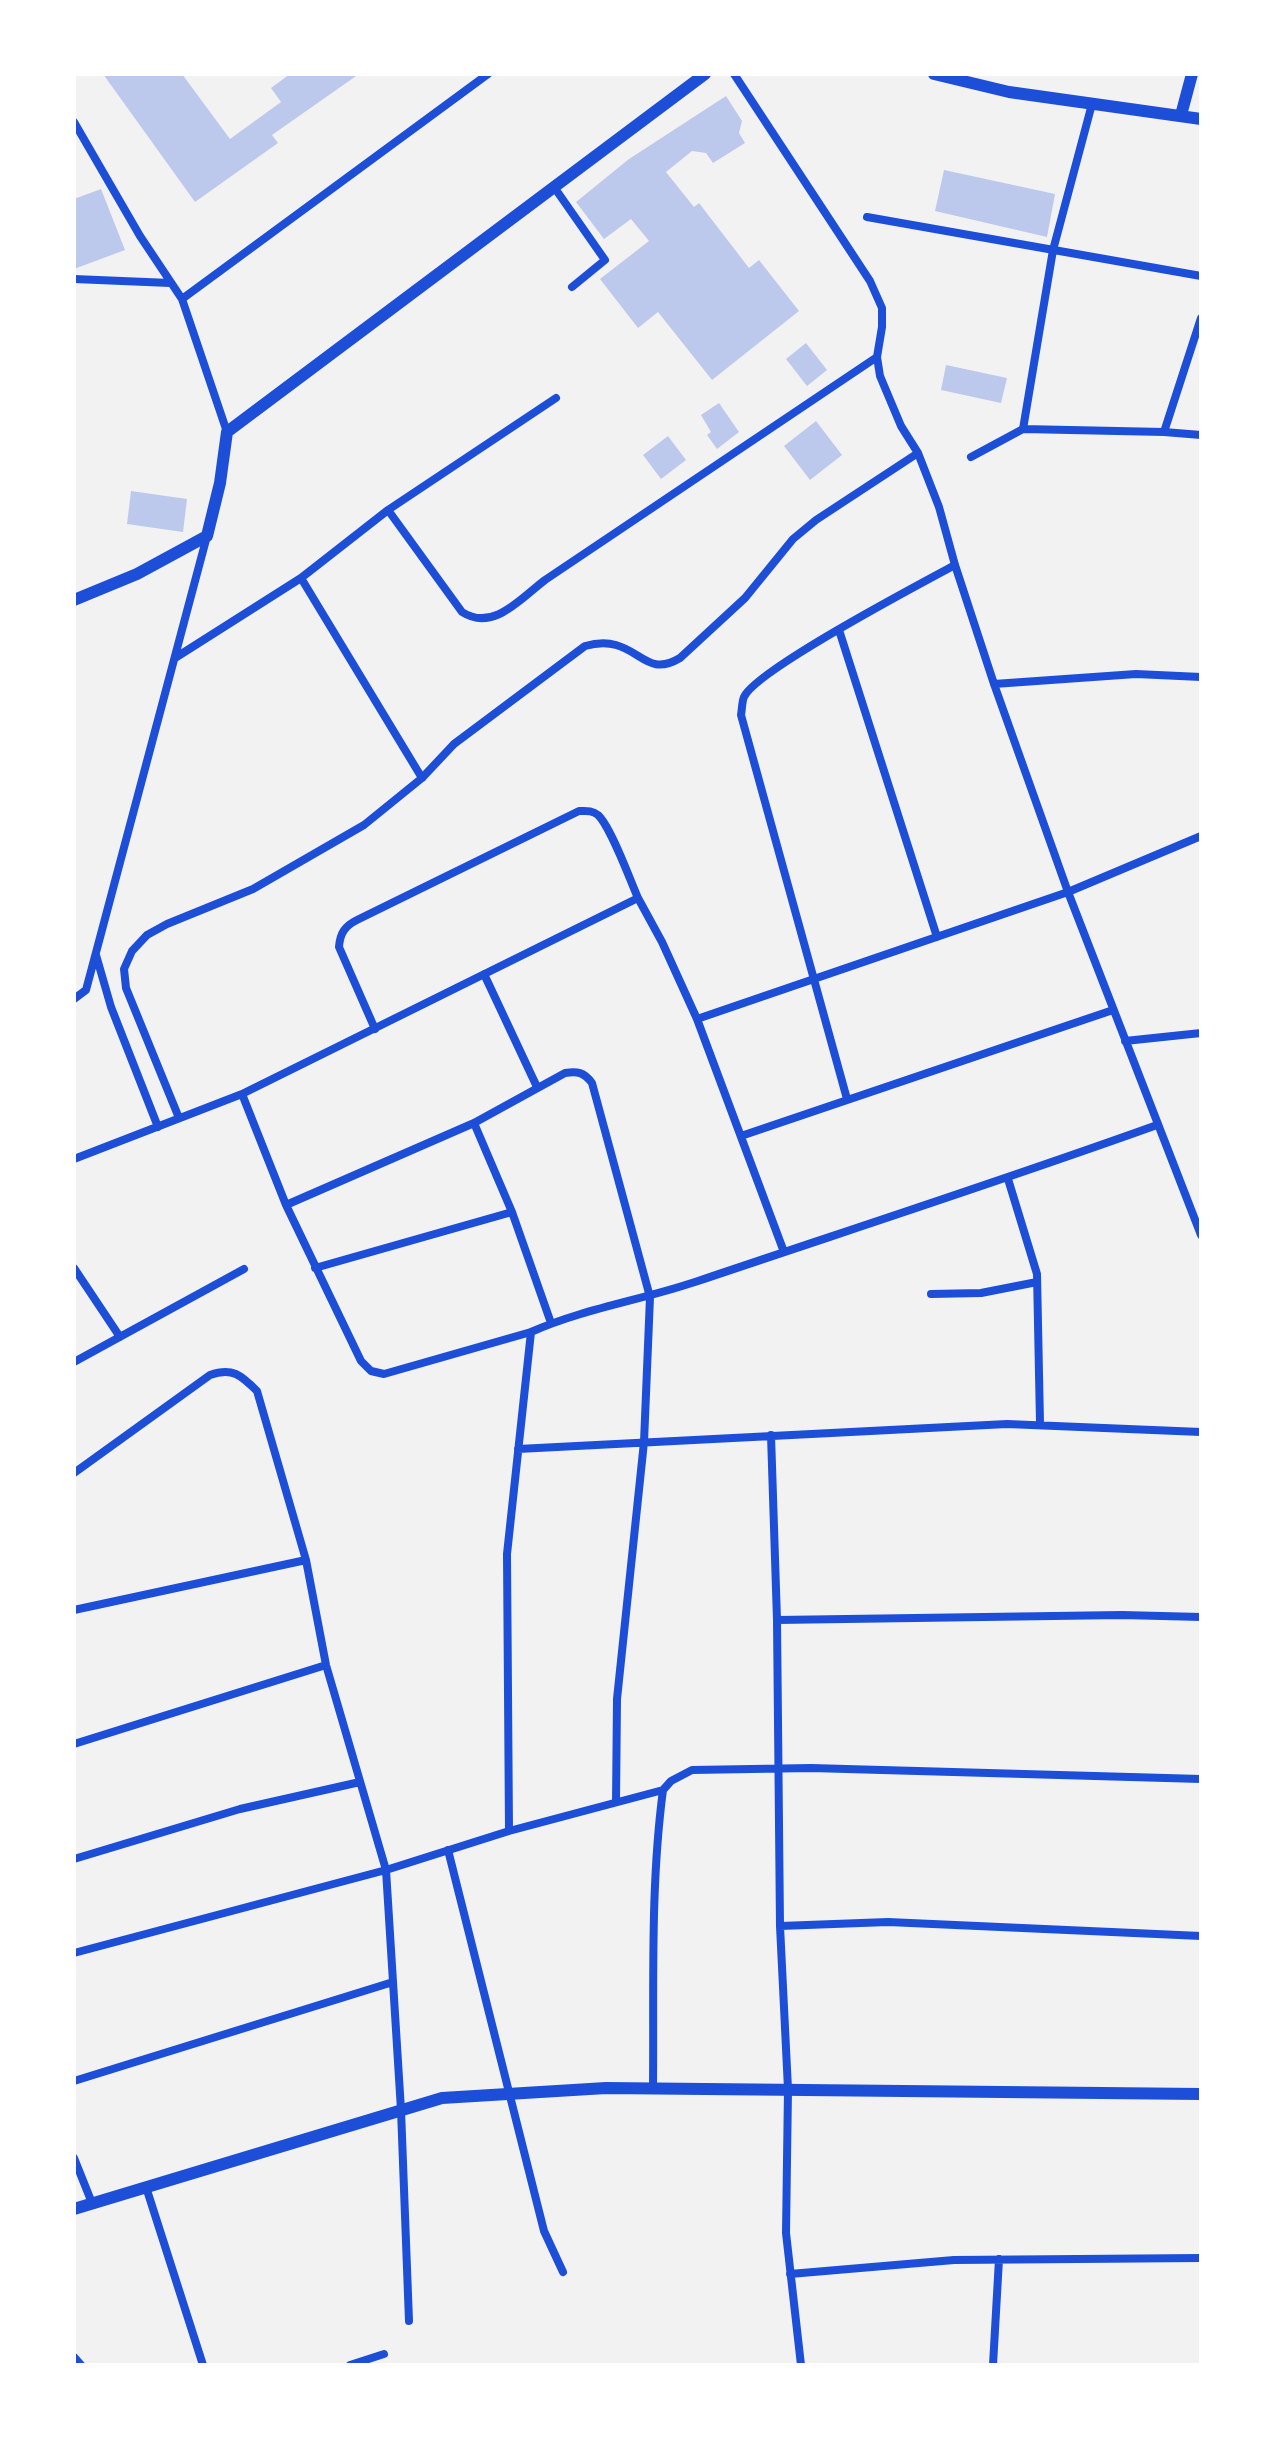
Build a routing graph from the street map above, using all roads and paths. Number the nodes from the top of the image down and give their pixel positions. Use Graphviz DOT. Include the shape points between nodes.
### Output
graph roads {
  1 [pos="488,74"];
  2 [pos="705,74"];
  3 [pos="734,74"];
  4 [pos="934,74"];
  5 [pos="1192,74"];
  6 [pos="1092,104"];
  7 [pos="1181,115"];
  8 [pos="1201,119"];
  9 [pos="74,122"];
  10 [pos="554,187"];
  11 [pos="867,217"];
  12 [pos="1053,250"];
  13 [pos="1201,276"];
  14 [pos="74,279"];
  15 [pos="170,283"];
  16 [pos="572,287"];
  17 [pos="182,299"];
  18 [pos="1201,318"];
  19 [pos="877,357"];
  20 [pos="556,398"];
  21 [pos="1023,429"];
  22 [pos="227,432"];
  23 [pos="1164,432"];
  24 [pos="1201,435"];
  25 [pos="918,453"];
  26 [pos="971,457"];
  27 [pos="388,510"];
  28 [pos="207,536"];
  29 [pos="955,565"];
  30 [pos="301,578"];
  31 [pos="74,600"];
  32 [pos="839,630"];
  33 [pos="175,658"];
  34 [pos="1201,677"];
  35 [pos="994,684"];
  36 [pos="422,778"];
  37 [pos="1201,836"];
  38 [pos="1068,892"];
  39 [pos="638,898"];
  40 [pos="937,937"];
  41 [pos="95,954"];
  42 [pos="484,974"];
  43 [pos="815,980"];
  44 [pos="74,999"];
  45 [pos="1113,1010"];
  46 [pos="697,1019"];
  47 [pos="375,1029"];
  48 [pos="1201,1033"];
  49 [pos="1125,1041"];
  50 [pos="537,1087"];
  51 [pos="242,1094"];
  52 [pos="847,1099"];
  53 [pos="179,1118"];
  54 [pos="474,1123"];
  55 [pos="1157,1125"];
  56 [pos="158,1127"];
  57 [pos="741,1136"];
  58 [pos="74,1159"];
  59 [pos="1008,1179"];
  60 [pos="286,1205"];
  61 [pos="512,1212"];
  62 [pos="1201,1235"];
  63 [pos="784,1252"];
  64 [pos="74,1268"];
  65 [pos="315,1268"];
  66 [pos="244,1269"];
  67 [pos="1037,1282"];
  68 [pos="931,1294"];
  69 [pos="650,1297"];
  70 [pos="551,1323"];
  71 [pos="531,1332"];
  72 [pos="120,1337"];
  73 [pos="74,1362"];
  74 [pos="1040,1423"];
  75 [pos="1201,1432"];
  76 [pos="771,1435"];
  77 [pos="644,1442"];
  78 [pos="518,1449"];
  79 [pos="74,1473"];
  80 [pos="306,1560"];
  81 [pos="74,1610"];
  82 [pos="1201,1617"];
  83 [pos="777,1620"];
  84 [pos="326,1665"];
  85 [pos="74,1744"];
  86 [pos="779,1769"];
  87 [pos="1201,1779"];
  88 [pos="360,1782"];
  89 [pos="663,1790"];
  90 [pos="616,1802"];
  91 [pos="509,1831"];
  92 [pos="448,1850"];
  93 [pos="74,1859"];
  94 [pos="386,1870"];
  95 [pos="780,1926"];
  96 [pos="1201,1936"];
  97 [pos="74,1953"];
  98 [pos="393,1982"];
  99 [pos="74,2081"];
  100 [pos="653,2088"];
  101 [pos="788,2089"];
  102 [pos="510,2094"];
  103 [pos="1201,2094"];
  104 [pos="401,2110"];
  105 [pos="74,2158"];
  106 [pos="146,2187"];
  107 [pos="92,2203"];
  108 [pos="74,2209"];
  109 [pos="1201,2258"];
  110 [pos="999,2259"];
  111 [pos="563,2272"];
  112 [pos="790,2274"];
  113 [pos="409,2321"];
  114 [pos="384,2354"];
  115 [pos="74,2357"];
  116 [pos="81,2365"];
  117 [pos="203,2365"];
  118 [pos="350,2365"];
  119 [pos="801,2365"];
  120 [pos="993,2365"];
  1 -- 17 [label="street"];
  2 -- 10 [label="street"];
  3 -- 19 [label="street" via="870,281 882,308"];
  4 -- 6 [label="street"];
  5 -- 7 [label="street"];
  6 -- 7 [label="street"];
  6 -- 12 [label="street"];
  7 -- 8 [label="street"];
  9 -- 15 [label="street"];
  10 -- 16 [label="street" via="605,260"];
  10 -- 22 [label="street"];
  11 -- 12 [label="street"];
  12 -- 13 [label="street"];
  12 -- 21 [label="street"];
  14 -- 15 [label="street"];
  15 -- 17 [label="street"];
  17 -- 22 [label="street"];
  18 -- 23 [label="street"];
  19 -- 25 [label="street" via="892,405"];
  19 -- 27 [label="street" via="488,620 462,612"];
  20 -- 27 [label="street"];
  21 -- 23 [label="street"];
  21 -- 26 [label="street"];
  22 -- 28 [label="street"];
  23 -- 24 [label="street"];
  25 -- 29 [label="street"];
  25 -- 36 [label="street" via="793,539 745,598 680,658 655,665 619,645 585,646 454,744"];
  27 -- 30 [label="street"];
  28 -- 31 [label="street"];
  28 -- 33 [label="street"];
  29 -- 32 [label="street"];
  29 -- 35 [label="street"];
  30 -- 33 [label="street"];
  30 -- 36 [label="street"];
  32 -- 40 [label="street"];
  32 -- 43 [label="street" via="758,681 744,696 741,715"];
  33 -- 41 [label="street"];
  34 -- 35 [label="street" via="1136,674"];
  35 -- 38 [label="street"];
  36 -- 53 [label="street" via="364,825 253,889 167,924 132,951 124,969 126,988"];
  37 -- 38 [label="street"];
  38 -- 40 [label="street"];
  38 -- 45 [label="street"];
  39 -- 42 [label="street"];
  39 -- 46 [label="street"];
  39 -- 47 [label="street" via="607,829 590,810 357,920 346,926 339,947"];
  40 -- 43 [label="street"];
  41 -- 44 [label="street" via="86,990"];
  41 -- 56 [label="street"];
  42 -- 47 [label="street"];
  42 -- 50 [label="street"];
  43 -- 46 [label="street"];
  43 -- 52 [label="street"];
  45 -- 49 [label="street"];
  45 -- 52 [label="street"];
  46 -- 57 [label="street"];
  47 -- 51 [label="street"];
  48 -- 49 [label="street"];
  49 -- 55 [label="street"];
  50 -- 54 [label="street"];
  50 -- 69 [label="street" via="577,1071 592,1083"];
  51 -- 53 [label="street"];
  51 -- 60 [label="street"];
  52 -- 57 [label="street"];
  53 -- 56 [label="street"];
  54 -- 60 [label="street"];
  54 -- 61 [label="street"];
  55 -- 59 [label="street"];
  55 -- 62 [label="street"];
  56 -- 58 [label="street"];
  57 -- 63 [label="street"];
  59 -- 63 [label="street"];
  59 -- 67 [label="street"];
  60 -- 65 [label="street"];
  61 -- 65 [label="street"];
  61 -- 70 [label="street"];
  63 -- 69 [label="street"];
  64 -- 72 [label="street"];
  65 -- 71 [label="street" via="361,1361 371,1371 384,1374"];
  66 -- 72 [label="street"];
  67 -- 68 [label="street" via="981,1293"];
  67 -- 74 [label="street"];
  69 -- 70 [label="street"];
  69 -- 77 [label="street"];
  70 -- 71 [label="street"];
  71 -- 78 [label="street"];
  72 -- 73 [label="street"];
  74 -- 75 [label="street"];
  74 -- 76 [label="street"];
  76 -- 77 [label="street"];
  76 -- 83 [label="street"];
  77 -- 78 [label="street"];
  77 -- 90 [label="street" via="617,1699"];
  78 -- 91 [label="street" via="507,1554"];
  79 -- 80 [label="street" via="210,1375 240,1374 257,1391"];
  80 -- 81 [label="street"];
  80 -- 84 [label="street"];
  82 -- 83 [label="street"];
  83 -- 86 [label="street"];
  84 -- 85 [label="street"];
  84 -- 88 [label="street"];
  86 -- 87 [label="street"];
  86 -- 89 [label="street" via="692,1770"];
  86 -- 95 [label="street"];
  88 -- 93 [label="street" via="240,1809"];
  88 -- 94 [label="street"];
  89 -- 90 [label="street"];
  89 -- 100 [label="street"];
  90 -- 91 [label="street"];
  91 -- 92 [label="street"];
  92 -- 94 [label="street"];
  92 -- 102 [label="street"];
  94 -- 97 [label="street"];
  94 -- 98 [label="street"];
  95 -- 96 [label="street" via="888,1922"];
  95 -- 101 [label="street"];
  98 -- 99 [label="street"];
  98 -- 104 [label="street"];
  100 -- 101 [label="street"];
  100 -- 102 [label="street"];
  101 -- 103 [label="street"];
  101 -- 112 [label="street"];
  102 -- 104 [label="street" via="442,2098"];
  102 -- 111 [label="street" via="544,2231"];
  104 -- 106 [label="street"];
  104 -- 113 [label="street"];
  105 -- 107 [label="street"];
  106 -- 107 [label="street"];
  106 -- 117 [label="street"];
  107 -- 108 [label="street"];
  109 -- 110 [label="street"];
  110 -- 112 [label="street"];
  110 -- 120 [label="street"];
  112 -- 119 [label="street"];
  114 -- 118 [label="street"];
  115 -- 116 [label="street"];
}
